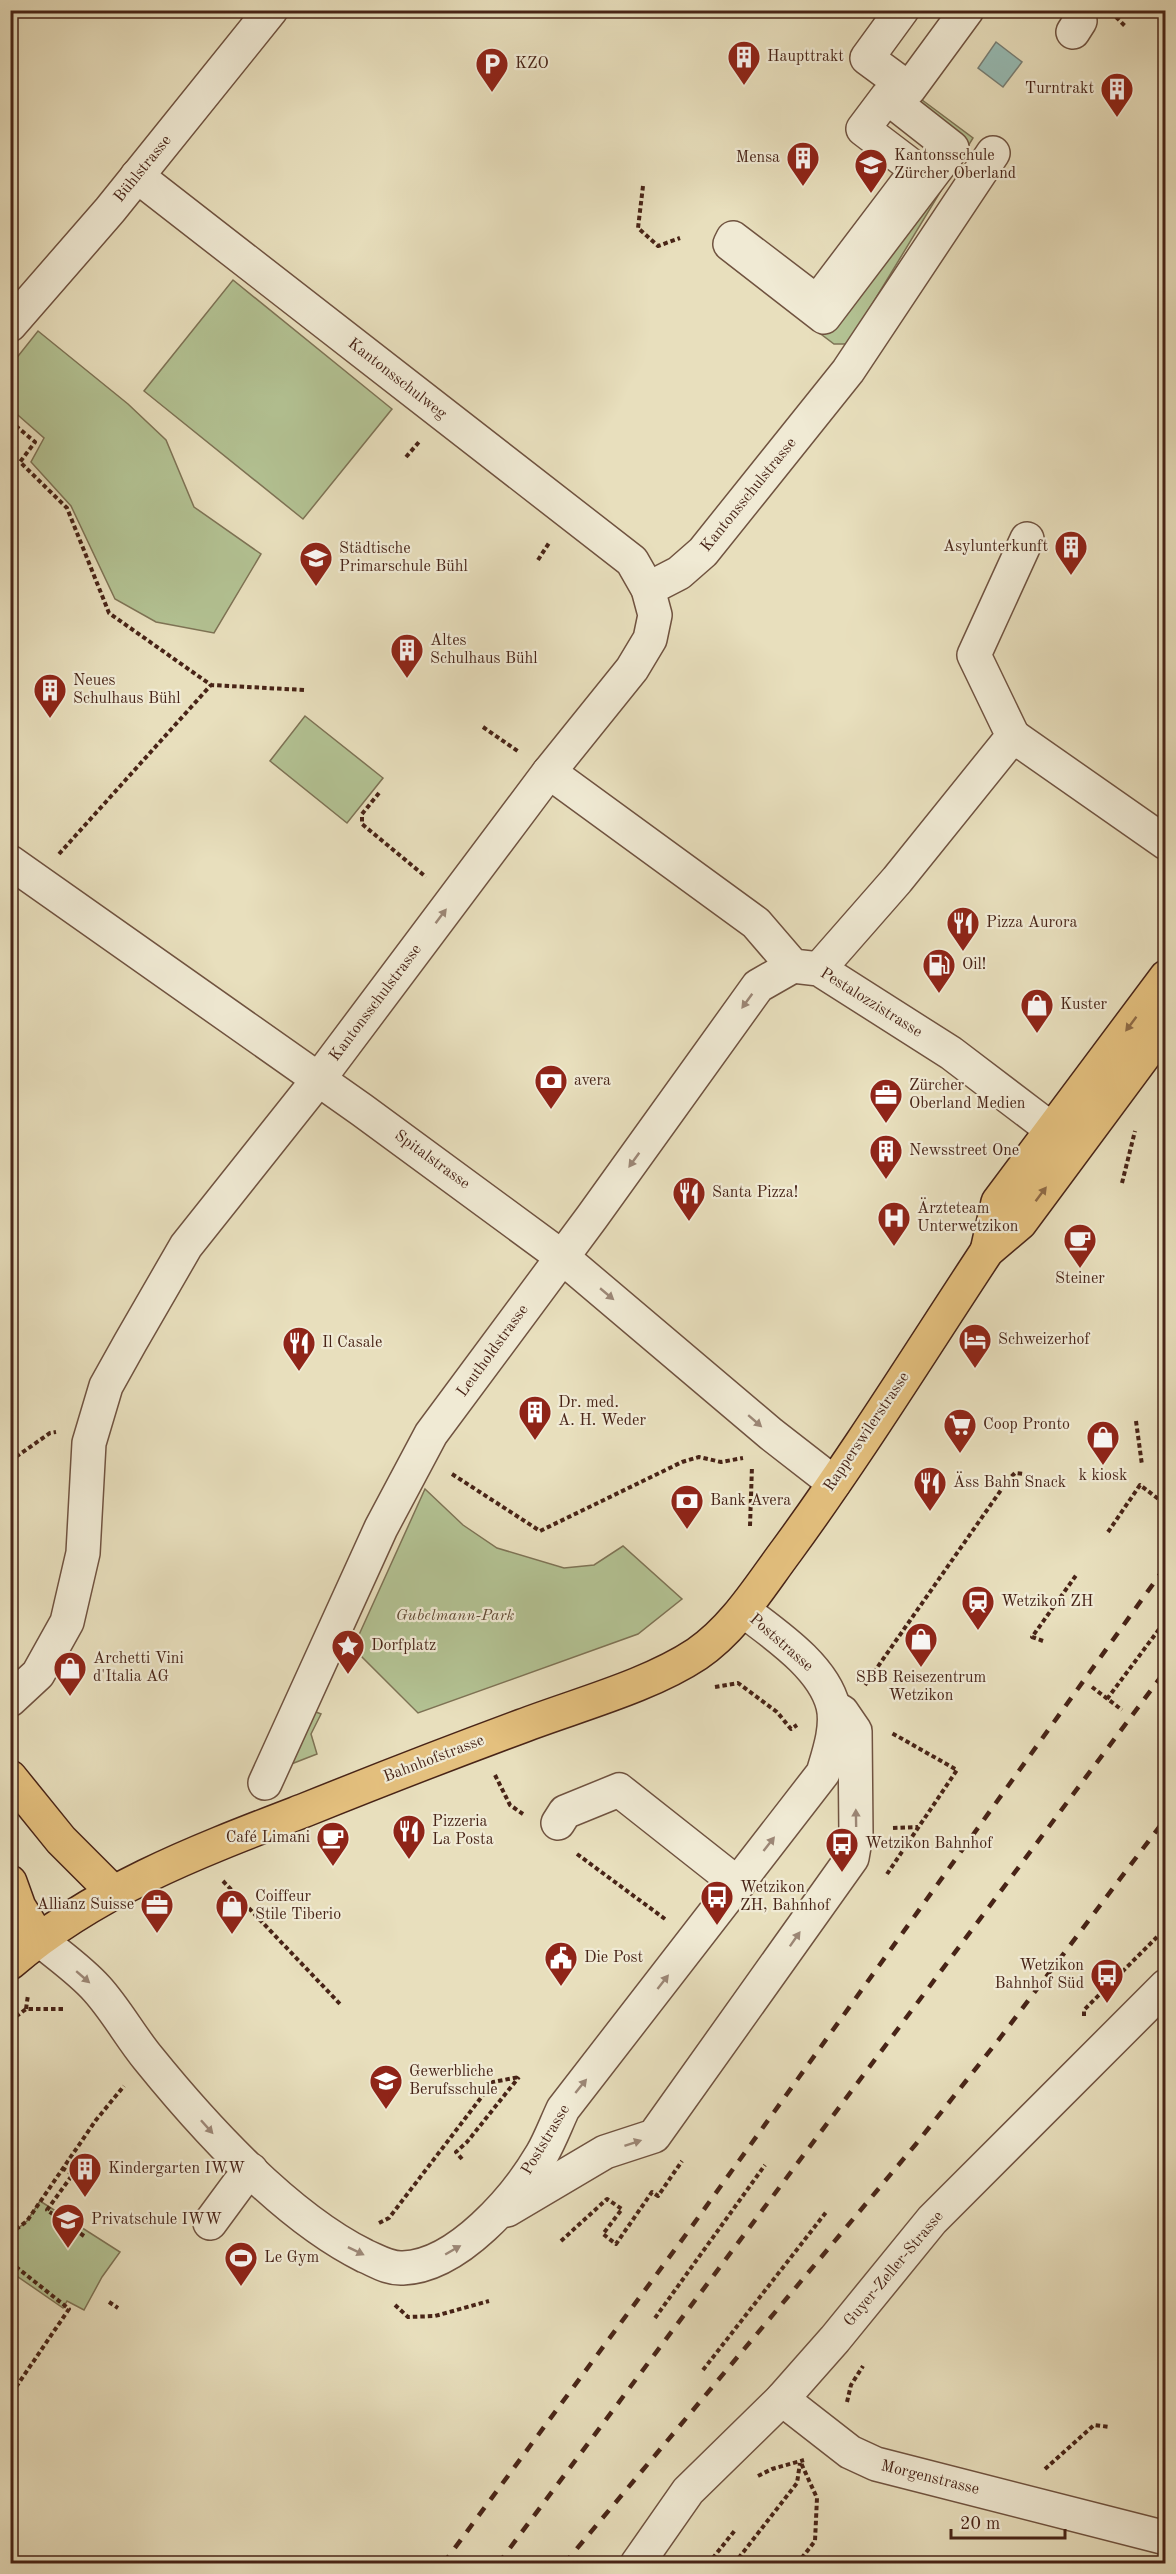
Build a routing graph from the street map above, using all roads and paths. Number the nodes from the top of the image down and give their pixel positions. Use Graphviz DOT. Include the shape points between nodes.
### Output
graph roads {
  1 [pos="271,10"];
  2 [pos="902,10"];
  3 [pos="968,10"];
  4 [pos="1113,15"];
  5 [pos="1125,26"];
  6 [pos="993,153"];
  7 [pos="137,176"];
  8 [pos="643,186"];
  9 [pos="680,238"];
  10 [pos="733,238"];
  11 [pos="10,325"];
  12 [pos="10,421"];
  13 [pos="1027,540"];
  14 [pos="648,589"];
  15 [pos="211,685"];
  16 [pos="304,690"];
  17 [pos="483,727"];
  18 [pos="1013,736"];
  19 [pos="549,772"];
  20 [pos="379,793"];
  21 [pos="1166,843"];
  22 [pos="23,871"];
  23 [pos="454,900"];
  24 [pos="806,968"];
  25 [pos="1166,977"];
  26 [pos="1166,1026"];
  27 [pos="318,1080"];
  28 [pos="1051,1130"];
  29 [pos="987,1251"];
  30 [pos="562,1257"];
  31 [pos="1136,1421"];
  32 [pos="93,1430"];
  33 [pos="10,1461"];
  34 [pos="1142,1466"];
  35 [pos="1024,1473"];
  36 [pos="834,1483"];
  37 [pos="479,1492"];
  38 [pos="1165,1504"];
  39 [pos="750,1526"];
  40 [pos="1108,1532"];
  41 [pos="1077,1574"];
  42 [pos="928,1583"];
  43 [pos="935,1588"];
  44 [pos="743,1610"];
  45 [pos="1166,1620"];
  46 [pos="1043,1641"];
  47 [pos="1092,1686"];
  48 [pos="714,1688"];
  49 [pos="847,1699"];
  50 [pos="1107,1699"];
  51 [pos="10,1700"];
  52 [pos="1122,1710"];
  53 [pos="791,1729"];
  54 [pos="886,1730"];
  55 [pos="1160,1738"];
  56 [pos="1166,1742"];
  57 [pos="10,1777"];
  58 [pos="265,1783"];
  59 [pos="558,1823"];
  60 [pos="918,1827"];
  61 [pos="886,1828"];
  62 [pos="888,1873"];
  63 [pos="221,1878"];
  64 [pos="10,1882"];
  65 [pos="738,1884"];
  66 [pos="113,1892"];
  67 [pos="1157,1937"];
  68 [pos="39,1939"];
  69 [pos="10,1963"];
  70 [pos="1166,1986"];
  71 [pos="341,2005"];
  72 [pos="71,2009"];
  73 [pos="1084,2016"];
  74 [pos="10,2021"];
  75 [pos="126,2083"];
  76 [pos="86,2156"];
  77 [pos="462,2159"];
  78 [pos="765,2165"];
  79 [pos="62,2168"];
  80 [pos="251,2170"];
  81 [pos="72,2174"];
  82 [pos="658,2196"];
  83 [pos="827,2211"];
  84 [pos="495,2217"];
  85 [pos="210,2223"];
  86 [pos="369,2227"];
  87 [pos="10,2234"];
  88 [pos="84,2236"];
  89 [pos="561,2241"];
  90 [pos="10,2262"];
  91 [pos="389,2298"];
  92 [pos="489,2301"];
  93 [pos="109,2302"];
  94 [pos="118,2308"];
  95 [pos="655,2318"];
  96 [pos="867,2359"];
  97 [pos="703,2370"];
  98 [pos="10,2388"];
  99 [pos="782,2399"];
  100 [pos="1110,2427"];
  101 [pos="828,2437"];
  102 [pos="800,2463"];
  103 [pos="754,2478"];
  104 [pos="1023,2501"];
  105 [pos="736,2529"];
  106 [pos="1166,2538"];
  107 [pos="636,2564"];
  108 [pos="708,2564"];
  109 [pos="734,2564"];
  110 [pos="797,2564"];
  1 -- 7 [label="street, Bühlstrasse"];
  2 -- 3 [label="street" via="867,58 909,89"];
  4 -- 5 [label="path"];
  6 -- 14 [label="street, Kantonsschulstrasse" via="848,371 703,552 679,573"];
  7 -- 11 [label="street, Bühlstrasse"];
  7 -- 14 [label="street, Kantonsschulweg" via="632,561"];
  8 -- 9 [label="path" via="638,228 658,246"];
  10 -- 10 [label="street" via="729,244 824,317 952,148 887,97 863,129 917,170 817,302"];
  12 -- 15 [label="path" via="35,442 20,462 67,508 109,613"];
  13 -- 18 [label="street" via="974,656"];
  14 -- 19 [label="street, Kantonsschulstrasse" via="655,615 650,639 632,669"];
  15 -- 16 [label="path"];
  15 -- 22 [label="path"];
  17 -- 19 [label="path"];
  18 -- 21 [label="street"];
  18 -- 24 [label="street, Leutholdstrasse" via="897,880"];
  19 -- 23 [label="street, Kantonsschulstrasse"];
  19 -- 24 [label="street, Pestalozzistrasse" via="756,923"];
  20 -- 23 [label="path" via="362,814 362,824"];
  22 -- 27 [label="street, Spitalstrasse"];
  27 -- 23 [label="street, Kantonsschulstrasse, one-way"];
  24 -- 28 [label="street, Pestalozzistrasse" via="951,1053"];
  24 -- 30 [label="street, Leutholdstrasse, one-way" via="758,986"];
  25 -- 28 [label="main road, Rapperswilerstrasse, one-way"];
  29 -- 26 [label="main road, Rapperswilerstrasse, one-way" via="1020,1223"];
  27 -- 30 [label="street, Spitalstrasse"];
  27 -- 32 [label="street, Kantonsschulstrasse" via="186,1246 106,1386"];
  28 -- 29 [label="main road, Rapperswilerstrasse" via="998,1202"];
  29 -- 36 [label="main road, Rapperswilerstrasse"];
  30 -- 36 [label="street, Spitalstrasse, one-way"];
  30 -- 58 [label="street, Leutholdstrasse" via="431,1434 381,1528"];
  31 -- 34 [label="path"];
  32 -- 33 [label="path" via="50,1433"];
  32 -- 51 [label="street, Kantonsschulstrasse" via="83,1553 67,1622 38,1674"];
  35 -- 43 [label="path" via="1015,1473 1008,1480"];
  36 -- 44 [label="main road, Rapperswilerstrasse"];
  37 -- 39 [label="path" via="540,1531 682,1462 699,1457 721,1462 752,1456"];
  38 -- 40 [label="path" via="1140,1485"];
  41 -- 46 [label="path" via="1032,1637"];
  42 -- 43 [label="path"];
  43 -- 49 [label="path"];
  44 -- 49 [label="street, Poststrasse"];
  44 -- 66 [label="main road, Bahnhofstrasse" via="719,1636 672,1668 250,1831"];
  45 -- 50 [label="path"];
  47 -- 50 [label="path"];
  48 -- 53 [label="path" via="738,1683 777,1712"];
  65 -- 49 [label="street, Poststrasse, one-way" via="823,1773"];
  84 -- 49 [label="street, one-way" via="605,2152 654,2136 852,1858 856,1835 855,1731 842,1712"];
  50 -- 52 [label="path"];
  54 -- 60 [label="path" via="957,1770"];
  55 -- 56 [label="path"];
  57 -- 66 [label="main road" via="61,1840"];
  59 -- 65 [label="street" via="565,1812 619,1790"];
  60 -- 61 [label="path"];
  60 -- 62 [label="path"];
  63 -- 71 [label="path"];
  64 -- 68 [label="main road"];
  84 -- 65 [label="street, Poststrasse, one-way" via="541,2154 563,2109"];
  66 -- 68 [label="main road, Bahnhofstrasse"];
  67 -- 73 [label="path" via="1084,2010"];
  68 -- 69 [label="main road, Bahnhofstrasse"];
  68 -- 80 [label="street, Poststrasse, one-way" via="97,1989 148,2058 208,2128"];
  70 -- 99 [label="street, Guyer-Zeller-Strasse" via="932,2220"];
  72 -- 74 [label="path" via="26,2009"];
  75 -- 79 [label="path"];
  76 -- 81 [label="path"];
  77 -- 86 [label="path" via="456,2152 519,2077 494,2082 389,2218"];
  78 -- 95 [label="path"];
  79 -- 81 [label="path"];
  79 -- 87 [label="path" via="27,2221"];
  80 -- 84 [label="street, Poststrasse, one-way" via="317,2226 387,2266 403,2268 429,2263 459,2247"];
  80 -- 85 [label="street"];
  81 -- 88 [label="path" via="47,2210"];
  82 -- 89 [label="path" via="652,2192 616,2244 603,2234 622,2209 607,2199"];
  83 -- 97 [label="path"];
  90 -- 98 [label="path" via="69,2309 14,2390"];
  91 -- 92 [label="path" via="408,2317 435,2316"];
  93 -- 94 [label="path"];
  96 -- 101 [label="path" via="851,2385 844,2413"];
  99 -- 101 [label="street, Morgenstrasse"];
  99 -- 107 [label="street, Guyer-Zeller-Strasse" via="688,2491"];
  100 -- 104 [label="path" via="1094,2425 1036,2477"];
  101 -- 102 [label="path"];
  101 -- 104 [label="street, Morgenstrasse" via="876,2464"];
  102 -- 103 [label="path" via="771,2469"];
  102 -- 109 [label="path" via="797,2483"];
  102 -- 110 [label="path" via="817,2498 815,2541"];
  104 -- 106 [label="street, Morgenstrasse"];
  105 -- 108 [label="path"];
}
